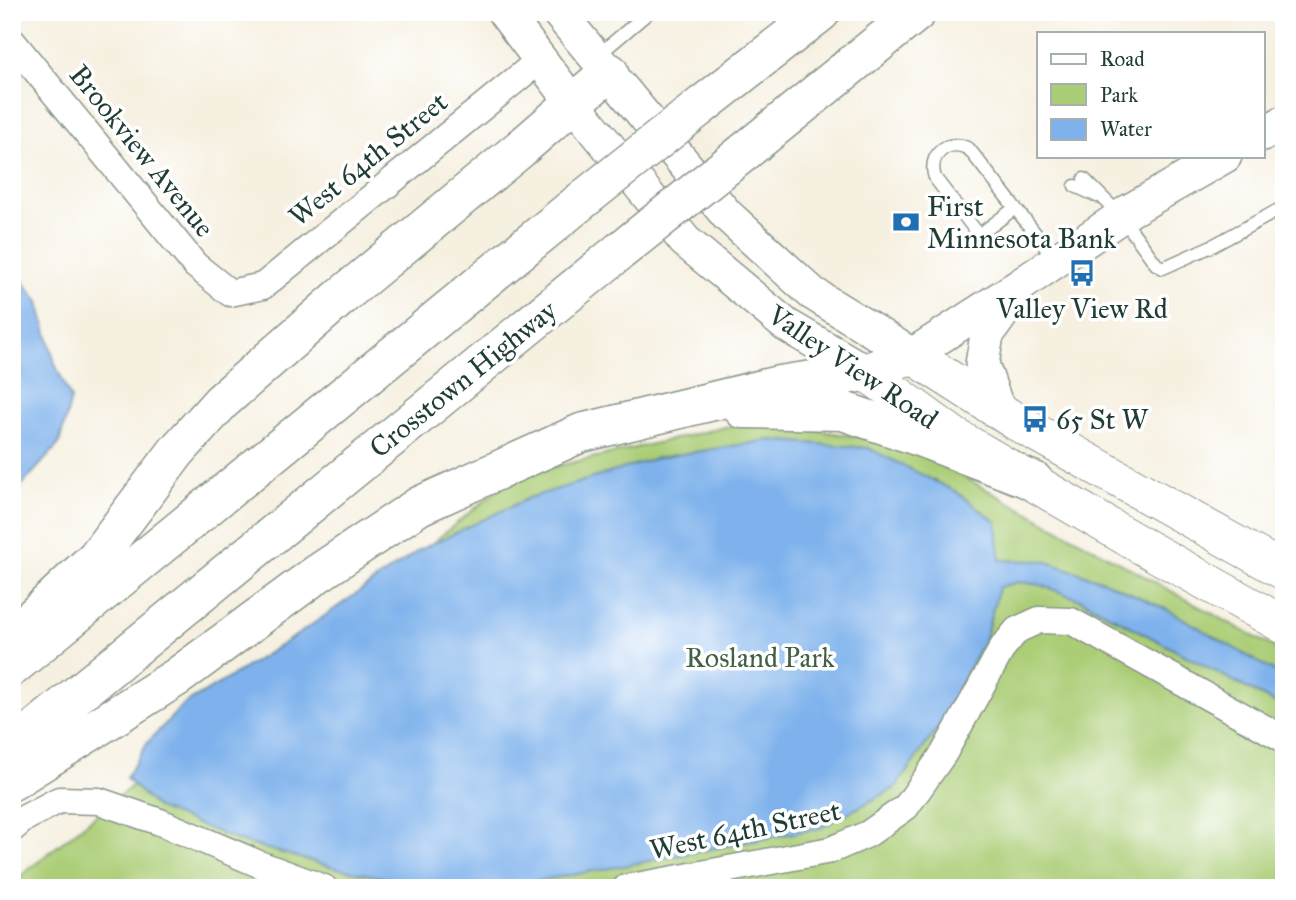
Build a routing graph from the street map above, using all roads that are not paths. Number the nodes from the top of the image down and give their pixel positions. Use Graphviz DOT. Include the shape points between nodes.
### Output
graph roads {
  1 [pos="504,12"];
  2 [pos="558,12"];
  3 [pos="649,12"];
  4 [pos="811,12"];
  5 [pos="821,12"];
  6 [pos="917,12"];
  7 [pos="12,41"];
  8 [pos="540,60"];
  9 [pos="758,61"];
  10 [pos="602,64"];
  11 [pos="573,103"];
  12 [pos="1284,122"];
  13 [pos="1264,133"];
  14 [pos="1221,158"];
  15 [pos="1080,183"];
  16 [pos="1112,207"];
  17 [pos="1284,207"];
  18 [pos="1015,208"];
  19 [pos="1056,261"];
  20 [pos="1022,284"];
  21 [pos="230,293"];
  22 [pos="912,355"];
  23 [pos="866,372"];
  24 [pos="682,409"];
  25 [pos="998,410"];
  26 [pos="1034,481"];
  27 [pos="1284,571"];
  28 [pos="1284,625"];
  29 [pos="12,637"];
  30 [pos="12,667"];
  31 [pos="1284,739"];
  32 [pos="12,748"];
  33 [pos="12,781"];
  34 [pos="12,829"];
  35 [pos="324,888"];
  36 [pos="626,888"];
  1 -- 8 [label="street, Valley View Road"];
  2 -- 10 [label="street, Valley View Road"];
  3 -- 10 [label="lane"];
  4 -- 9 [label="highway"];
  5 -- 9 [label="highway"];
  6 -- 32 [label="highway, Crosstown Highway, bridge"];
  7 -- 21 [label="street, Brookview Avenue" via="195,265"];
  8 -- 11 [label="street, Valley View Road"];
  8 -- 21 [label="street, West 64th Street" via="263,286"];
  9 -- 30 [label="highway, bridge"];
  10 -- 11 [label="highway"];
  10 -- 22 [label="street, Valley View Road" via="727,215 812,293"];
  11 -- 23 [label="street, Valley View Road" via="685,241 786,325"];
  11 -- 29 [label="highway" via="221,401 96,558"];
  12 -- 13 [label="street"];
  14 -- 16 [label="street"];
  15 -- 16 [label="lane"];
  16 -- 17 [label="lane" via="1163,268"];
  16 -- 19 [label="street"];
  18 -- 18 [label="lane" via="969,149 950,145 940,151 932,170 935,178 979,234"];
  18 -- 19 [label="lane"];
  19 -- 20 [label="street"];
  20 -- 22 [label="street"];
  20 -- 25 [label="street" via="987,335 982,364"];
  22 -- 23 [label="main road"];
  22 -- 25 [label="main road, Valley View Road"];
  23 -- 24 [label="highway" via="779,385"];
  23 -- 26 [label="main road, Valley View Road" via="954,436"];
  24 -- 26 [label="highway" via="843,411"];
  24 -- 33 [label="highway" via="581,433 419,506 177,677"];
  25 -- 27 [label="main road, Valley View Road"];
  26 -- 28 [label="main road, Valley View Road"];
  31 -- 36 [label="street, West 64th Street" via="1071,621 1039,620 1017,630 1003,647 944,753 906,807 869,834 831,850"];
  34 -- 35 [label="street" via="60,800 99,802 160,821"];
}
